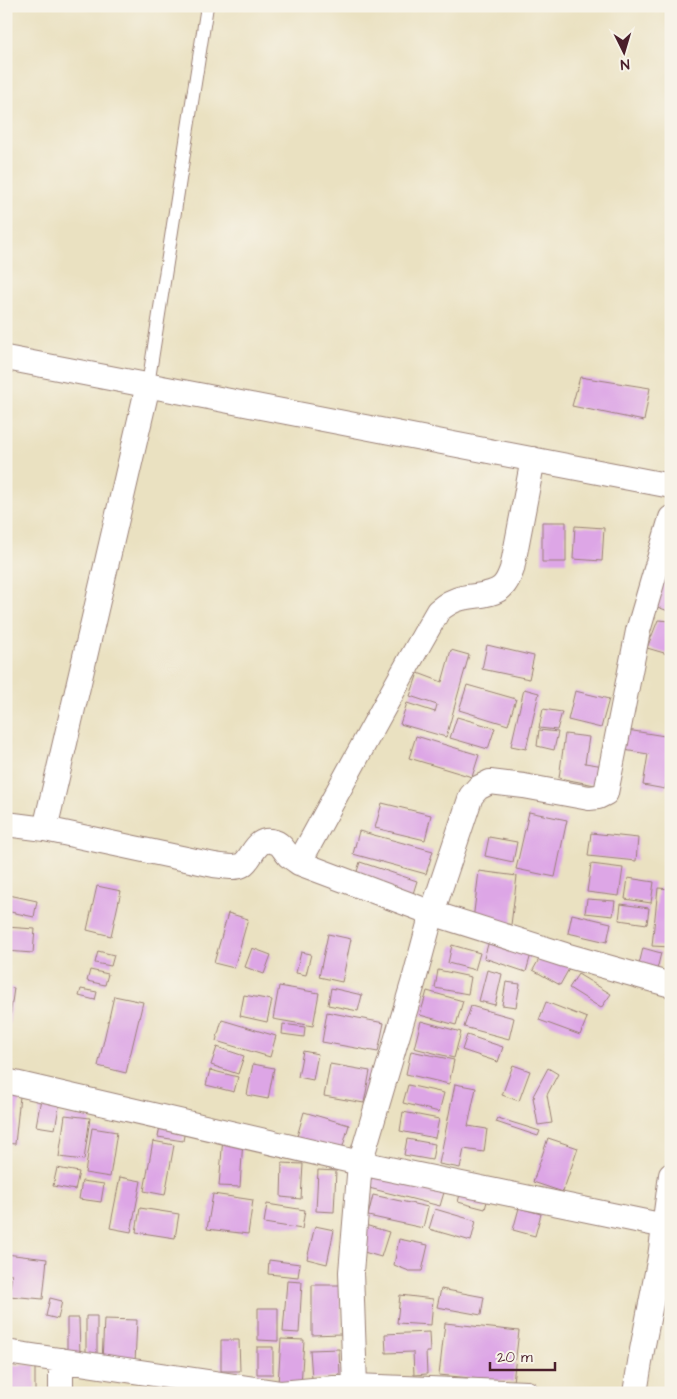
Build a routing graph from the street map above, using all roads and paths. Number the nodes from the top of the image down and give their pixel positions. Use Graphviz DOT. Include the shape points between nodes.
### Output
graph roads {
  1 [pos="208,6"];
  2 [pos="6,358"];
  3 [pos="148,385"];
  4 [pos="533,459"];
  5 [pos="671,486"];
  6 [pos="671,518"];
  7 [pos="6,824"];
  8 [pos="45,829"];
  9 [pos="299,863"];
  10 [pos="432,913"];
  11 [pos="671,985"];
  12 [pos="6,1082"];
  13 [pos="360,1163"];
  14 [pos="671,1175"];
  15 [pos="664,1226"];
  16 [pos="6,1352"];
  17 [pos="61,1360"];
  18 [pos="355,1386"];
  19 [pos="61,1393"];
  20 [pos="527,1393"];
  21 [pos="635,1393"];
  1 -- 3 [label="lane"];
  2 -- 3 [label="street"];
  3 -- 4 [label="street"];
  3 -- 8 [label="street"];
  4 -- 5 [label="street"];
  4 -- 9 [label="street" via="507,582 495,591 452,601 438,611"];
  6 -- 10 [label="street" via="638,631 606,793 589,798 490,782 478,788 471,796"];
  7 -- 8 [label="street"];
  8 -- 9 [label="street" via="233,867 246,862 257,846 273,841"];
  9 -- 10 [label="street"];
  10 -- 11 [label="street"];
  10 -- 13 [label="street"];
  12 -- 13 [label="street"];
  13 -- 15 [label="street"];
  13 -- 18 [label="street" via="351,1272"];
  14 -- 15 [label="street"];
  15 -- 21 [label="street"];
  16 -- 17 [label="street"];
  17 -- 18 [label="street" via="281,1393"];
  17 -- 19 [label="street"];
  18 -- 20 [label="street"];
}
